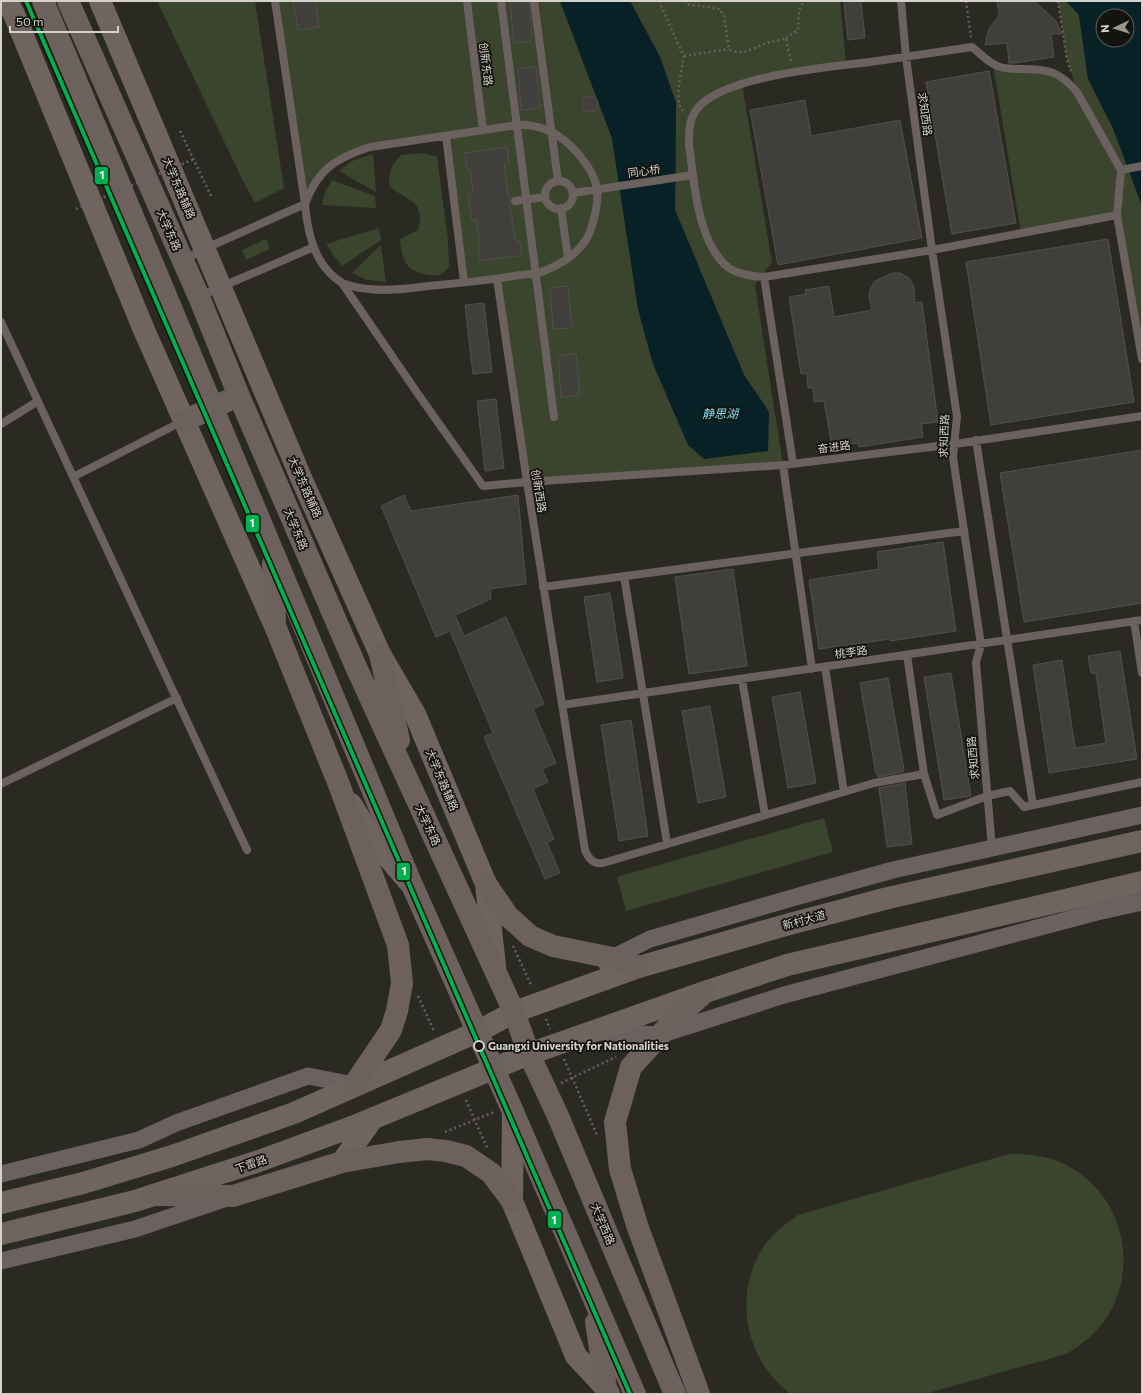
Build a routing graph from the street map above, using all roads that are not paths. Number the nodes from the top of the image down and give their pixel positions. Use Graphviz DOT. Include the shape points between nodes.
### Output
graph roads {
  1 [pos="7,1"];
  2 [pos="43,1"];
  3 [pos="68,1"];
  4 [pos="100,1"];
  5 [pos="275,1"];
  6 [pos="467,1"];
  7 [pos="501,1"];
  8 [pos="534,1"];
  9 [pos="901,1"];
  10 [pos="906,57"];
  11 [pos="517,125"];
  12 [pos="483,130"];
  13 [pos="551,131"];
  14 [pos="446,136"];
  15 [pos="1142,166"];
  16 [pos="1121,170"];
  17 [pos="694,175"];
  18 [pos="558,181"];
  19 [pos="597,189"];
  20 [pos="573,193"];
  21 [pos="545,196"];
  22 [pos="527,199"];
  23 [pos="515,201"];
  24 [pos="306,204"];
  25 [pos="561,208"];
  26 [pos="1117,215"];
  27 [pos="314,247"];
  28 [pos="204,249"];
  29 [pos="932,250"];
  30 [pos="568,258"];
  31 [pos="183,260"];
  32 [pos="537,273"];
  33 [pos="764,277"];
  34 [pos="497,279"];
  35 [pos="464,282"];
  36 [pos="342,283"];
  37 [pos="221,288"];
  38 [pos="199,296"];
  39 [pos="1,322"];
  40 [pos="1142,359"];
  41 [pos="239,396"];
  42 [pos="38,401"];
  43 [pos="213,408"];
  44 [pos="1142,416"];
  45 [pos="554,417"];
  46 [pos="184,421"];
  47 [pos="1,424"];
  48 [pos="976,440"];
  49 [pos="955,444"];
  50 [pos="794,463"];
  51 [pos="783,465"];
  52 [pos="73,476"];
  53 [pos="527,482"];
  54 [pos="964,531"];
  55 [pos="273,552"];
  56 [pos="796,553"];
  57 [pos="624,576"];
  58 [pos="543,587"];
  59 [pos="1138,620"];
  60 [pos="275,626"];
  61 [pos="1008,640"];
  62 [pos="981,645"];
  63 [pos="380,654"];
  64 [pos="907,655"];
  65 [pos="825,667"];
  66 [pos="812,669"];
  67 [pos="1142,673"];
  68 [pos="742,679"];
  69 [pos="642,694"];
  70 [pos="177,698"];
  71 [pos="562,705"];
  72 [pos="924,774"];
  73 [pos="408,780"];
  74 [pos="338,782"];
  75 [pos="1142,782"];
  76 [pos="1,784"];
  77 [pos="844,792"];
  78 [pos="987,796"];
  79 [pos="1033,805"];
  80 [pos="765,815"];
  81 [pos="1142,815"];
  82 [pos="1142,841"];
  83 [pos="667,843"];
  84 [pos="992,848"];
  85 [pos="247,850"];
  86 [pos="1142,882"];
  87 [pos="486,884"];
  88 [pos="412,885"];
  89 [pos="1142,902"];
  90 [pos="612,958"];
  91 [pos="639,967"];
  92 [pos="496,974"];
  93 [pos="590,984"];
  94 [pos="704,992"];
  95 [pos="514,1012"];
  96 [pos="477,1032"];
  97 [pos="592,1032"];
  98 [pos="660,1035"];
  99 [pos="529,1054"];
  100 [pos="493,1069"];
  101 [pos="354,1085"];
  102 [pos="513,1112"];
  103 [pos="373,1118"];
  104 [pos="342,1162"];
  105 [pos="1,1174"];
  106 [pos="153,1195"];
  107 [pos="233,1196"];
  108 [pos="512,1201"];
  109 [pos="1,1203"];
  110 [pos="1,1234"];
  111 [pos="1,1261"];
  112 [pos="622,1269"];
  113 [pos="591,1291"];
  114 [pos="681,1346"];
  115 [pos="607,1391"];
  116 [pos="635,1394"];
  117 [pos="675,1394"];
  118 [pos="698,1394"];
  1 -- 46 [label="main road"];
  2 -- 43 [label="main road"];
  3 -- 31 [label="main road, 大学东路"];
  4 -- 28 [label="main road, 大学东路辅路"];
  5 -- 24 [label="lane"];
  6 -- 12 [label="lane, 创新东路"];
  7 -- 11 [label="lane"];
  8 -- 13 [label="lane"];
  9 -- 10 [label="lane, 求知西路"];
  10 -- 16 [label="lane" via="972,47 999,67 1043,70 1055,74 1077,92"];
  10 -- 17 [label="lane" via="793,72 738,85 705,101 697,108 691,119 689,144"];
  10 -- 29 [label="lane, 求知西路"];
  11 -- 12 [label="lane"];
  11 -- 13 [label="lane"];
  11 -- 22 [label="lane"];
  12 -- 14 [label="lane"];
  13 -- 18 [label="lane"];
  13 -- 19 [label="lane" via="578,154"];
  14 -- 24 [label="lane" via="370,146 344,156 321,174"];
  14 -- 35 [label="lane"];
  15 -- 16 [label="lane"];
  16 -- 26 [label="lane"];
  17 -- 19 [label="lane, 同心桥"];
  17 -- 33 [label="lane" via="700,217 707,237 720,260 742,274"];
  18 -- 20 [label="lane" via="569,185"];
  18 -- 21 [label="lane" via="548,185"];
  19 -- 20 [label="lane, 同心桥"];
  19 -- 30 [label="lane" via="592,228 586,241"];
  20 -- 25 [label="lane" via="571,202"];
  21 -- 22 [label="lane"];
  21 -- 25 [label="lane" via="551,206"];
  22 -- 23 [label="lane"];
  22 -- 32 [label="lane"];
  24 -- 27 [label="lane" via="308,228"];
  24 -- 28 [label="lane"];
  25 -- 30 [label="lane"];
  26 -- 29 [label="lane"];
  26 -- 40 [label="lane"];
  27 -- 36 [label="lane" via="324,267"];
  27 -- 37 [label="lane"];
  28 -- 31 [label="lane"];
  28 -- 37 [label="main road, 大学东路辅路"];
  29 -- 33 [label="lane"];
  29 -- 49 [label="lane, 求知西路" via="957,416"];
  30 -- 32 [label="lane"];
  31 -- 38 [label="main road, 大学东路"];
  32 -- 34 [label="lane"];
  32 -- 45 [label="lane"];
  33 -- 50 [label="lane"];
  34 -- 35 [label="lane"];
  34 -- 53 [label="lane, 创新西路"];
  35 -- 36 [label="lane" via="370,290"];
  36 -- 53 [label="lane, 奋进路" via="483,486"];
  37 -- 38 [label="lane"];
  37 -- 63 [label="main road, 大学东路辅路" via="302,480"];
  38 -- 41 [label="main road, 大学东路"];
  39 -- 42 [label="lane"];
  41 -- 43 [label="main road"];
  41 -- 73 [label="main road, 大学东路" via="356,667"];
  42 -- 47 [label="lane"];
  42 -- 52 [label="lane"];
  43 -- 46 [label="main road"];
  43 -- 55 [label="main road"];
  44 -- 48 [label="lane, 奋进路"];
  46 -- 52 [label="lane"];
  46 -- 60 [label="main road"];
  48 -- 49 [label="lane, 奋进路"];
  48 -- 61 [label="lane"];
  49 -- 50 [label="lane, 奋进路"];
  49 -- 54 [label="lane, 求知西路" via="953,457"];
  50 -- 51 [label="lane, 奋进路"];
  51 -- 53 [label="lane, 奋进路"];
  51 -- 56 [label="lane"];
  52 -- 70 [label="lane"];
  53 -- 58 [label="lane, 创新西路"];
  54 -- 56 [label="lane"];
  54 -- 62 [label="lane, 求知西路"];
  55 -- 60 [label="main road"];
  55 -- 88 [label="main road"];
  56 -- 57 [label="lane"];
  56 -- 66 [label="lane"];
  57 -- 58 [label="lane"];
  57 -- 69 [label="lane"];
  58 -- 71 [label="lane, 创新西路"];
  59 -- 61 [label="lane, 桃李路"];
  59 -- 67 [label="lane"];
  60 -- 74 [label="main road"];
  61 -- 62 [label="lane, 桃李路"];
  61 -- 79 [label="lane"];
  62 -- 64 [label="lane, 桃李路"];
  62 -- 78 [label="lane, 求知西路" via="976,662"];
  63 -- 73 [label="main road"];
  63 -- 87 [label="main road, 大学东路辅路" via="415,714"];
  64 -- 65 [label="lane, 桃李路"];
  64 -- 72 [label="lane"];
  65 -- 66 [label="lane, 桃李路"];
  65 -- 77 [label="lane"];
  66 -- 68 [label="lane, 桃李路"];
  68 -- 69 [label="lane, 桃李路"];
  68 -- 80 [label="lane"];
  69 -- 71 [label="lane, 桃李路"];
  69 -- 83 [label="lane"];
  70 -- 76 [label="lane"];
  70 -- 85 [label="lane"];
  71 -- 83 [label="lane, 创新西路" via="587,856 600,864"];
  72 -- 77 [label="lane, 创新西路" via="874,783"];
  72 -- 78 [label="lane" via="937,815"];
  73 -- 92 [label="main road, 大学东路"];
  74 -- 88 [label="main road" via="374,841"];
  74 -- 101 [label="main road" via="398,945 402,983 391,1030"];
  75 -- 79 [label="lane"];
  77 -- 80 [label="lane, 创新西路"];
  78 -- 79 [label="lane" via="1010,791 1024,808"];
  78 -- 84 [label="lane, 求知西路"];
  80 -- 83 [label="lane, 创新西路"];
  81 -- 84 [label="street"];
  82 -- 91 [label="main road, 新村大道" via="888,898"];
  84 -- 90 [label="street" via="893,870 650,939"];
  86 -- 94 [label="main road" via="787,965"];
  87 -- 90 [label="main road" via="508,916 530,936 553,946"];
  87 -- 92 [label="main road, 大学东路辅路"];
  88 -- 96 [label="main road"];
  89 -- 98 [label="street" via="784,995"];
  90 -- 91 [label="main road"];
  90 -- 93 [label="street"];
  91 -- 93 [label="main road, 新村大道"];
  92 -- 95 [label="main road, 大学东路"];
  93 -- 95 [label="main road, 新村大道"];
  94 -- 97 [label="main road"];
  94 -- 98 [label="main road"];
  95 -- 96 [label="main road, 新村大道"];
  95 -- 99 [label="main road, 大学东路"];
  96 -- 100 [label="main road"];
  96 -- 101 [label="main road"];
  97 -- 98 [label="street"];
  97 -- 99 [label="main road"];
  98 -- 114 [label="main road" via="631,1067 615,1122 620,1169 637,1225"];
  99 -- 100 [label="main road"];
  99 -- 112 [label="main road, 大学西路" via="558,1116"];
  100 -- 102 [label="main road"];
  100 -- 103 [label="main road, 下雷路"];
  101 -- 105 [label="street" via="308,1076 176,1123 139,1140"];
  101 -- 109 [label="main road" via="294,1112 172,1156 83,1183"];
  102 -- 108 [label="main road"];
  102 -- 113 [label="main road"];
  103 -- 104 [label="main road"];
  103 -- 106 [label="main road, 下雷路" via="259,1161"];
  104 -- 107 [label="main road"];
  104 -- 108 [label="main road" via="406,1151 446,1151 466,1156 491,1173"];
  106 -- 107 [label="main road"];
  106 -- 110 [label="main road, 下雷路"];
  107 -- 111 [label="street" via="135,1229"];
  108 -- 115 [label="main road" via="576,1356"];
  112 -- 114 [label="main road"];
  112 -- 117 [label="main road, 大学西路"];
  113 -- 115 [label="main road"];
  113 -- 116 [label="main road"];
  114 -- 118 [label="main road"];
}
